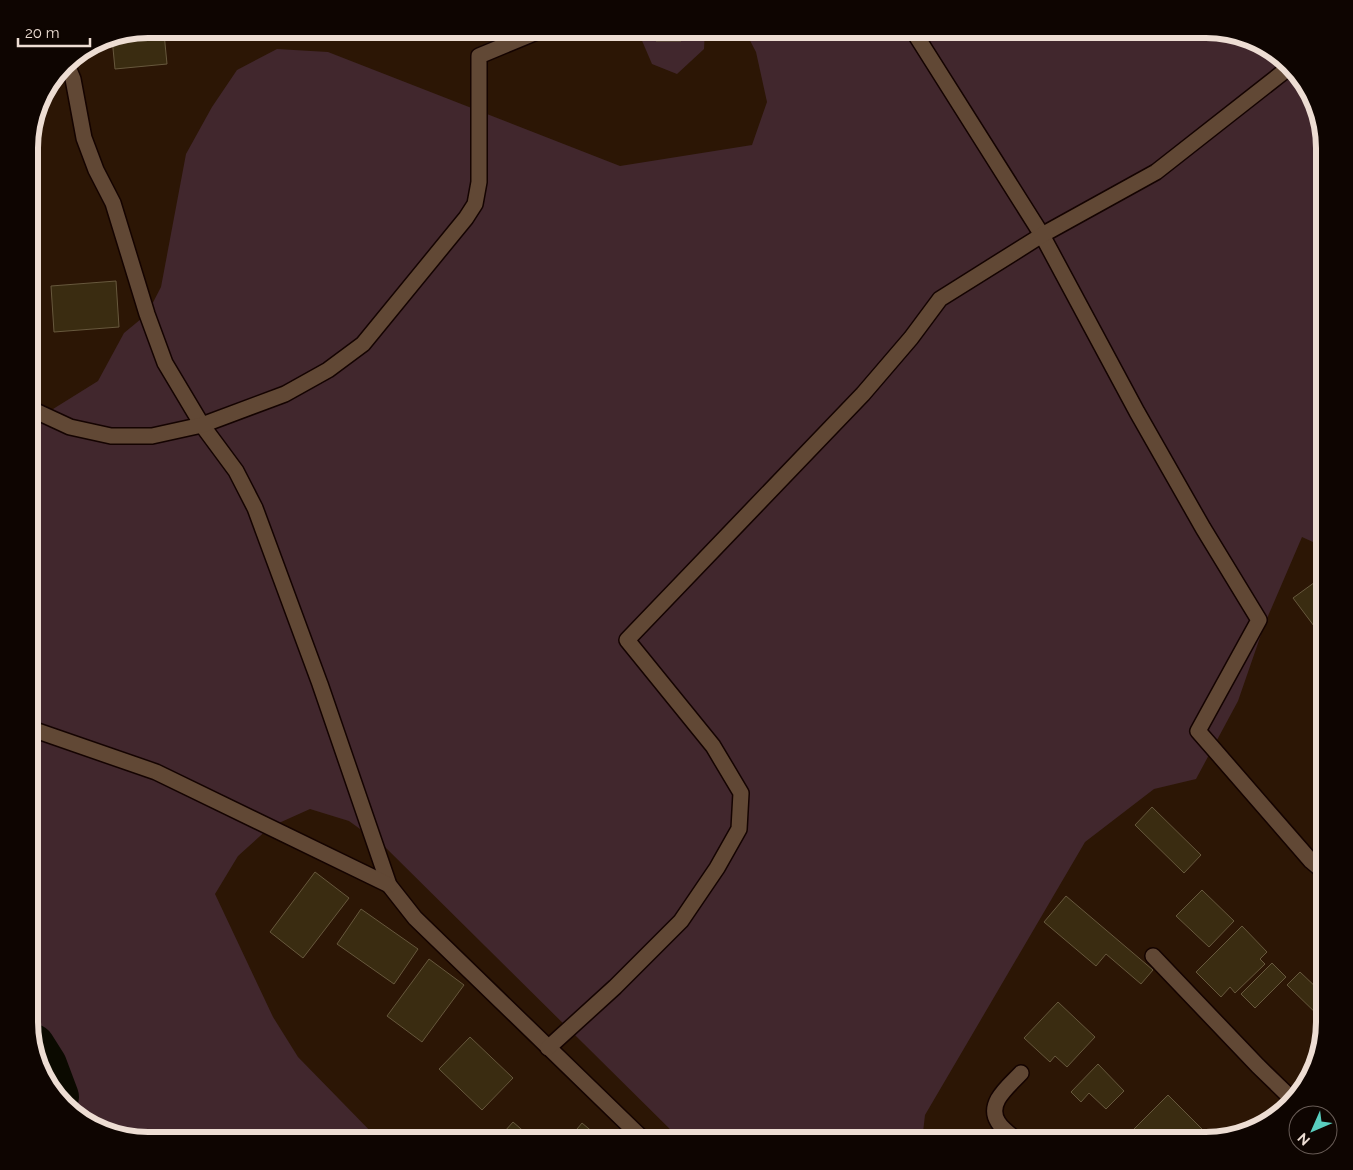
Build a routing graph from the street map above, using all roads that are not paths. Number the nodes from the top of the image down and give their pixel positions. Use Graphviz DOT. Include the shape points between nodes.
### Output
graph roads {
  1 [pos="522,38"];
  2 [pos="918,38"];
  3 [pos="69,71"];
  4 [pos="1284,71"];
  5 [pos="1042,235"];
  6 [pos="38,412"];
  7 [pos="202,425"];
  8 [pos="38,731"];
  9 [pos="1316,865"];
  10 [pos="389,885"];
  11 [pos="1153,956"];
  12 [pos="548,1048"];
  13 [pos="1021,1073"];
  14 [pos="1288,1095"];
  15 [pos="636,1132"];
  16 [pos="1008,1132"];
  1 -- 7 [label="street" via="479,56 480,182 476,204 363,344 328,370 285,394"];
  2 -- 5 [label="street"];
  3 -- 7 [label="street" via="84,138 113,203 162,355"];
  4 -- 5 [label="street" via="1156,172"];
  5 -- 9 [label="street" via="1142,420 1259,620 1198,731"];
  5 -- 12 [label="street" via="940,299 862,394 627,640 713,746 741,793 739,830 680,921"];
  6 -- 7 [label="street" via="70,427 111,436 152,436"];
  7 -- 10 [label="street" via="236,471 255,508"];
  8 -- 10 [label="street" via="156,772"];
  10 -- 12 [label="street" via="414,918"];
  11 -- 14 [label="street"];
  12 -- 15 [label="street"];
  13 -- 16 [label="street" via="996,1101 994,1111 998,1123"];
}
